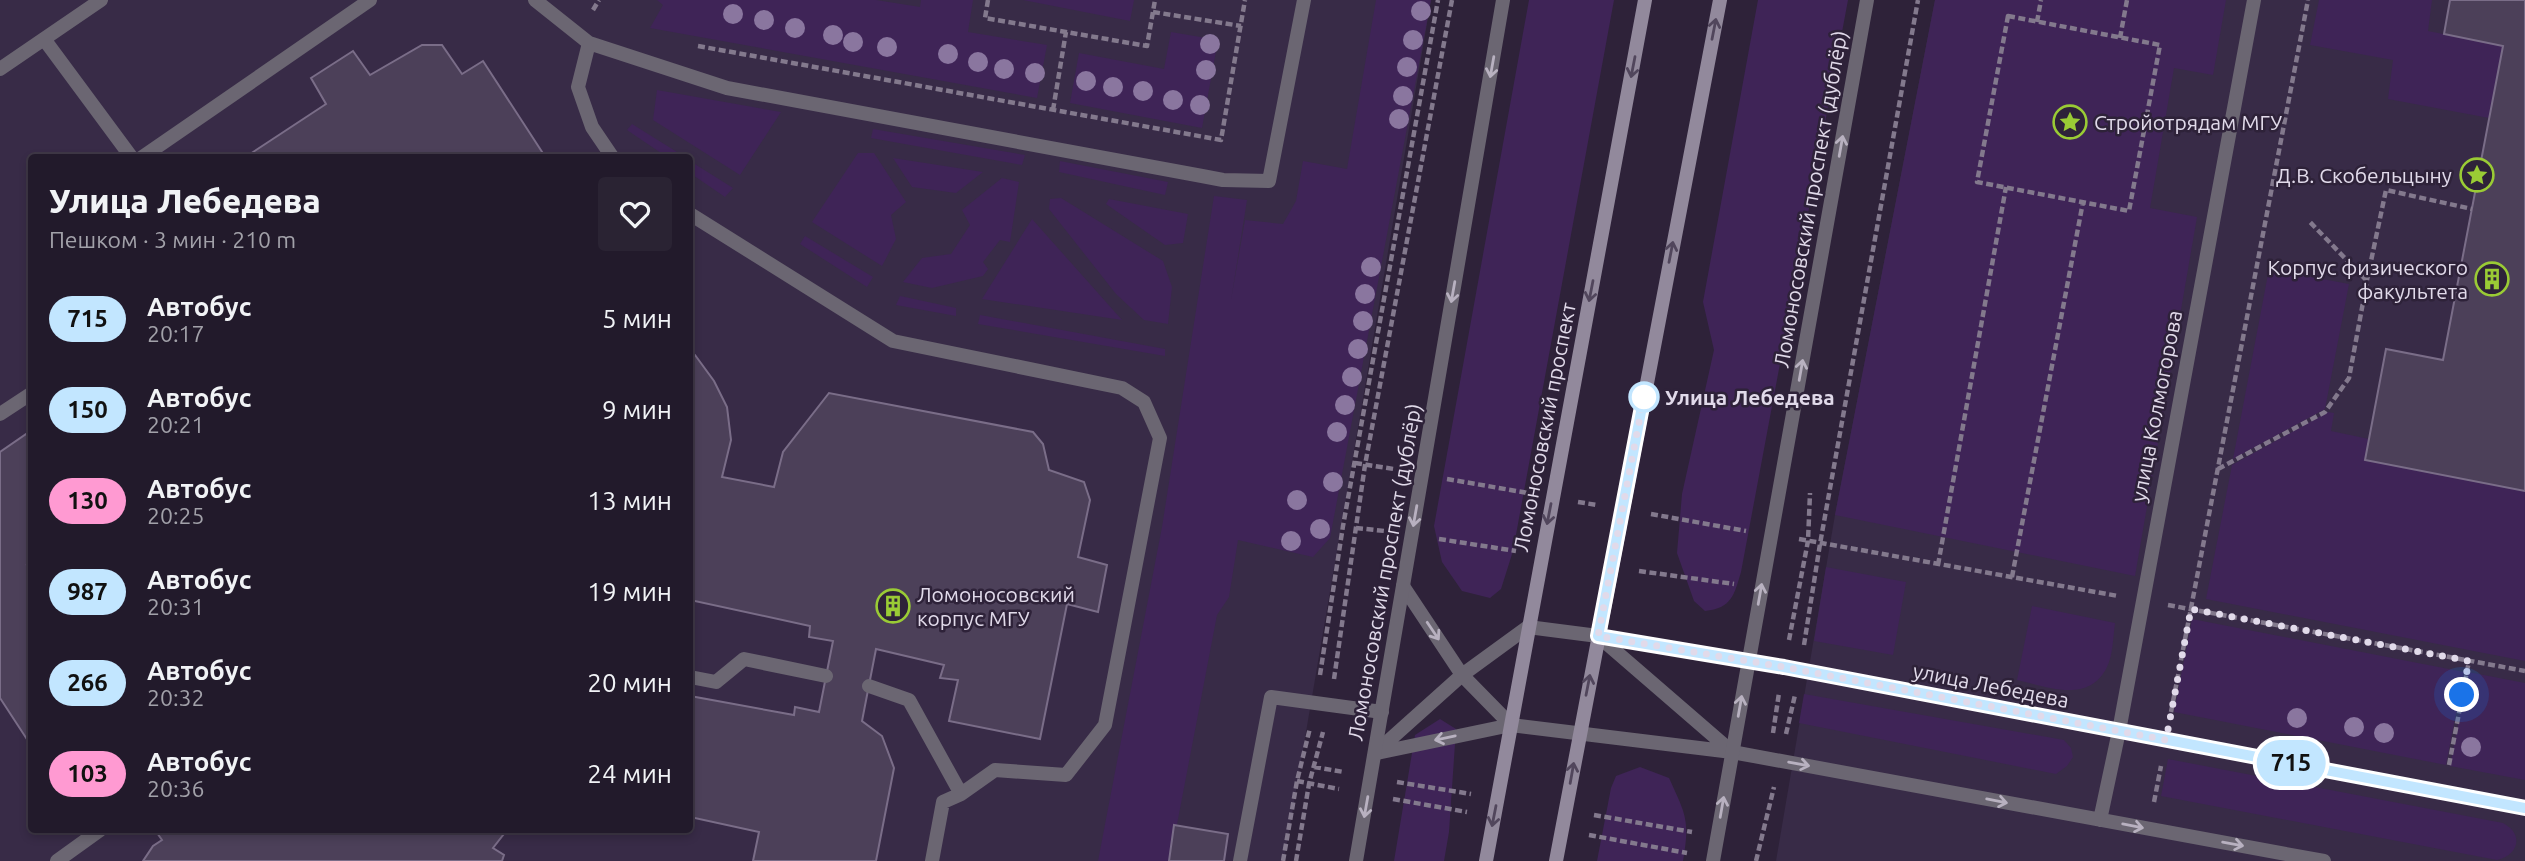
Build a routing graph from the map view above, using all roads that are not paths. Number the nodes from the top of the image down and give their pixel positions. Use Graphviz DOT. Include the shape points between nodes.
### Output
graph roads {
  1 [pos="101,0"];
  2 [pos="370,0"];
  3 [pos="535,0"];
  4 [pos="1304,0"];
  5 [pos="1503,0"];
  6 [pos="1645,0"];
  7 [pos="1720,0"];
  8 [pos="1867,0"];
  9 [pos="2254,0"];
  10 [pos="44,39"];
  11 [pos="589,43"];
  12 [pos="0,69"];
  13 [pos="129,154"];
  14 [pos="147,154"];
  15 [pos="610,154"];
  16 [pos="693,216"];
  17 [pos="28,396"];
  18 [pos="0,414"];
  19 [pos="1403,586"];
  20 [pos="1528,627"];
  21 [pos="1598,636"];
  22 [pos="1748,661"];
  23 [pos="1462,675"];
  24 [pos="827,676"];
  25 [pos="693,678"];
  26 [pos="869,686"];
  27 [pos="1382,712"];
  28 [pos="1511,725"];
  29 [pos="2119,731"];
  30 [pos="1579,733"];
  31 [pos="1732,752"];
  32 [pos="1375,753"];
  33 [pos="961,794"];
  34 [pos="2525,808"];
  35 [pos="2100,820"];
  36 [pos="96,833"];
  37 [pos="57,861"];
  38 [pos="932,861"];
  39 [pos="1240,861"];
  40 [pos="1356,861"];
  41 [pos="1486,861"];
  42 [pos="1556,861"];
  43 [pos="1713,861"];
  44 [pos="2324,861"];
  1 -- 10 [label="street"];
  2 -- 14 [label="street"];
  3 -- 11 [label="street"];
  4 -- 11 [label="street" via="1269,181 1213,178 727,88"];
  5 -- 19 [label="street, Ломоносовский проспект (дублёр), one-way"];
  6 -- 20 [label="main road, Ломоносовский проспект, one-way"];
  21 -- 7 [label="main road, one-way"];
  22 -- 8 [label="street, Ломоносовский проспект (дублёр), one-way"];
  9 -- 29 [label="street, улица Колмогорова"];
  10 -- 12 [label="street"];
  10 -- 13 [label="street"];
  11 -- 15 [label="street" via="578,87 592,127"];
  16 -- 33 [label="street" via="893,341 1122,388 1144,402 1160,438 1105,725 1066,775 995,770"];
  17 -- 18 [label="street"];
  19 -- 23 [label="street, one-way"];
  19 -- 27 [label="street, Ломоносовский проспект (дублёр)"];
  20 -- 21 [label="street, улица Лебедева"];
  20 -- 23 [label="street"];
  20 -- 28 [label="main road, Ломоносовский проспект"];
  21 -- 22 [label="street, улица Лебедева"];
  30 -- 21 [label="main road, one-way"];
  21 -- 31 [label="street"];
  22 -- 29 [label="street, улица Лебедева"];
  31 -- 22 [label="street, Ломоносовский проспект (дублёр), one-way"];
  23 -- 28 [label="street"];
  23 -- 32 [label="street"];
  24 -- 25 [label="street" via="744,659 716,682"];
  26 -- 33 [label="street" via="909,700"];
  27 -- 32 [label="street, Ломоносовский проспект (дублёр)"];
  27 -- 39 [label="street" via="1271,697"];
  28 -- 30 [label="street"];
  28 -- 32 [label="street, one-way"];
  28 -- 41 [label="main road, Ломоносовский проспект, one-way"];
  29 -- 34 [label="street, улица Лебедева"];
  29 -- 35 [label="street, улица Колмогорова"];
  30 -- 31 [label="street"];
  42 -- 30 [label="main road, one-way"];
  31 -- 35 [label="street, one-way"];
  43 -- 31 [label="street, Ломоносовский проспект (дублёр), one-way"];
  32 -- 40 [label="street, Ломоносовский проспект (дублёр), one-way"];
  33 -- 38 [label="street" via="943,802"];
  35 -- 44 [label="street, one-way"];
  36 -- 37 [label="street"];
}
